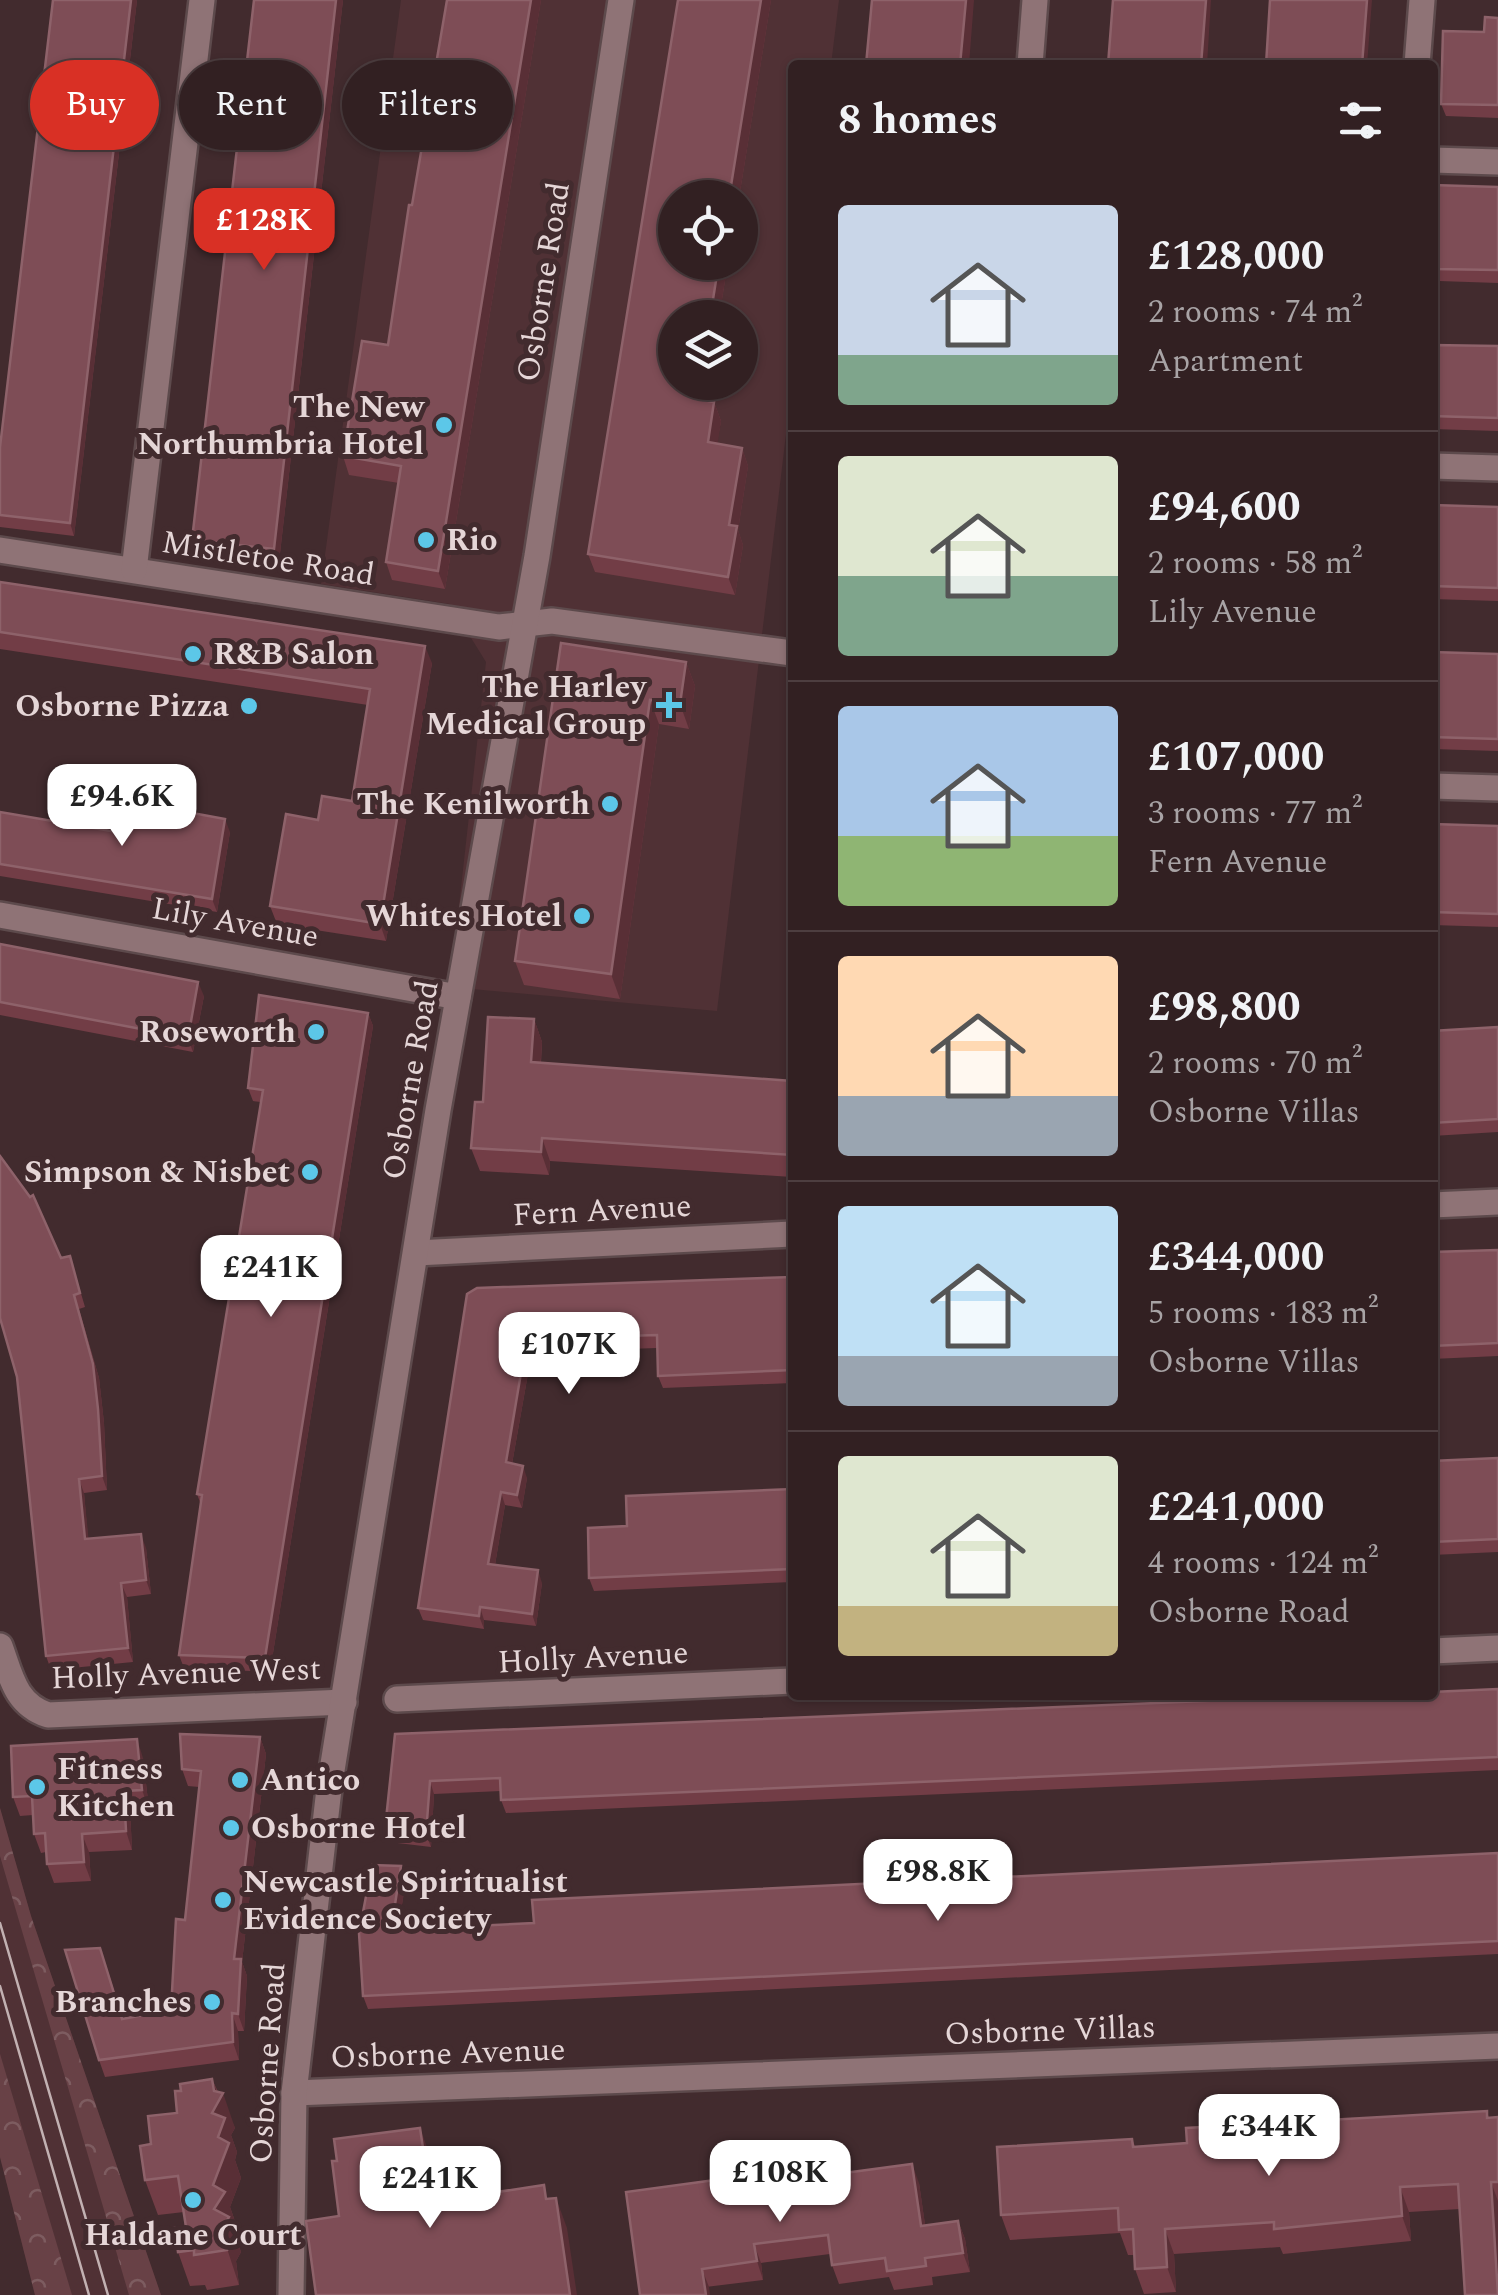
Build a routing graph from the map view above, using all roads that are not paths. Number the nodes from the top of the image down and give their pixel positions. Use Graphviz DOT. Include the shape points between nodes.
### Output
graph roads {
  1 [pos="202,0"];
  2 [pos="621,0"];
  3 [pos="1035,0"];
  4 [pos="1422,0"];
  5 [pos="1030,60"];
  6 [pos="1417,60"];
  7 [pos="1438,160"];
  8 [pos="1498,162"];
  9 [pos="1438,466"];
  10 [pos="1498,468"];
  11 [pos="0,550"];
  12 [pos="134,570"];
  13 [pos="525,624"];
  14 [pos="788,652"];
  15 [pos="1438,786"];
  16 [pos="1498,788"];
  17 [pos="0,915"];
  18 [pos="458,997"];
  19 [pos="1498,1202"];
  20 [pos="1438,1205"];
  21 [pos="788,1234"];
  22 [pos="416,1253"];
  23 [pos="0,1646"];
  24 [pos="1498,1648"];
  25 [pos="1438,1651"];
  26 [pos="788,1681"];
  27 [pos="397,1699"];
  28 [pos="344,1702"];
  29 [pos="1498,2046"];
  30 [pos="605,2081"];
  31 [pos="294,2093"];
  32 [pos="291,2295"];
  1 -- 12 [label="street"];
  2 -- 13 [label="street, Osborne Road"];
  3 -- 5 [label="street"];
  4 -- 6 [label="street"];
  7 -- 8 [label="street"];
  9 -- 10 [label="street"];
  11 -- 12 [label="street, Mistletoe Road"];
  12 -- 13 [label="street, Mistletoe Road" via="474,624"];
  13 -- 14 [label="street, Mistletoe Road" via="552,621"];
  13 -- 18 [label="street, Osborne Road"];
  15 -- 16 [label="street"];
  17 -- 18 [label="street, Lily Avenue"];
  18 -- 22 [label="street, Osborne Road"];
  19 -- 20 [label="street"];
  21 -- 22 [label="street, Fern Avenue"];
  22 -- 28 [label="street, Osborne Road"];
  23 -- 28 [label="street, Holly Avenue West" via="18,1696 48,1715"];
  24 -- 25 [label="street"];
  26 -- 27 [label="street, Holly Avenue"];
  28 -- 31 [label="street, Osborne Road"];
  29 -- 30 [label="street, Osborne Villas"];
  30 -- 31 [label="street, Osborne Avenue"];
  31 -- 32 [label="street, Osborne Road"];
}
